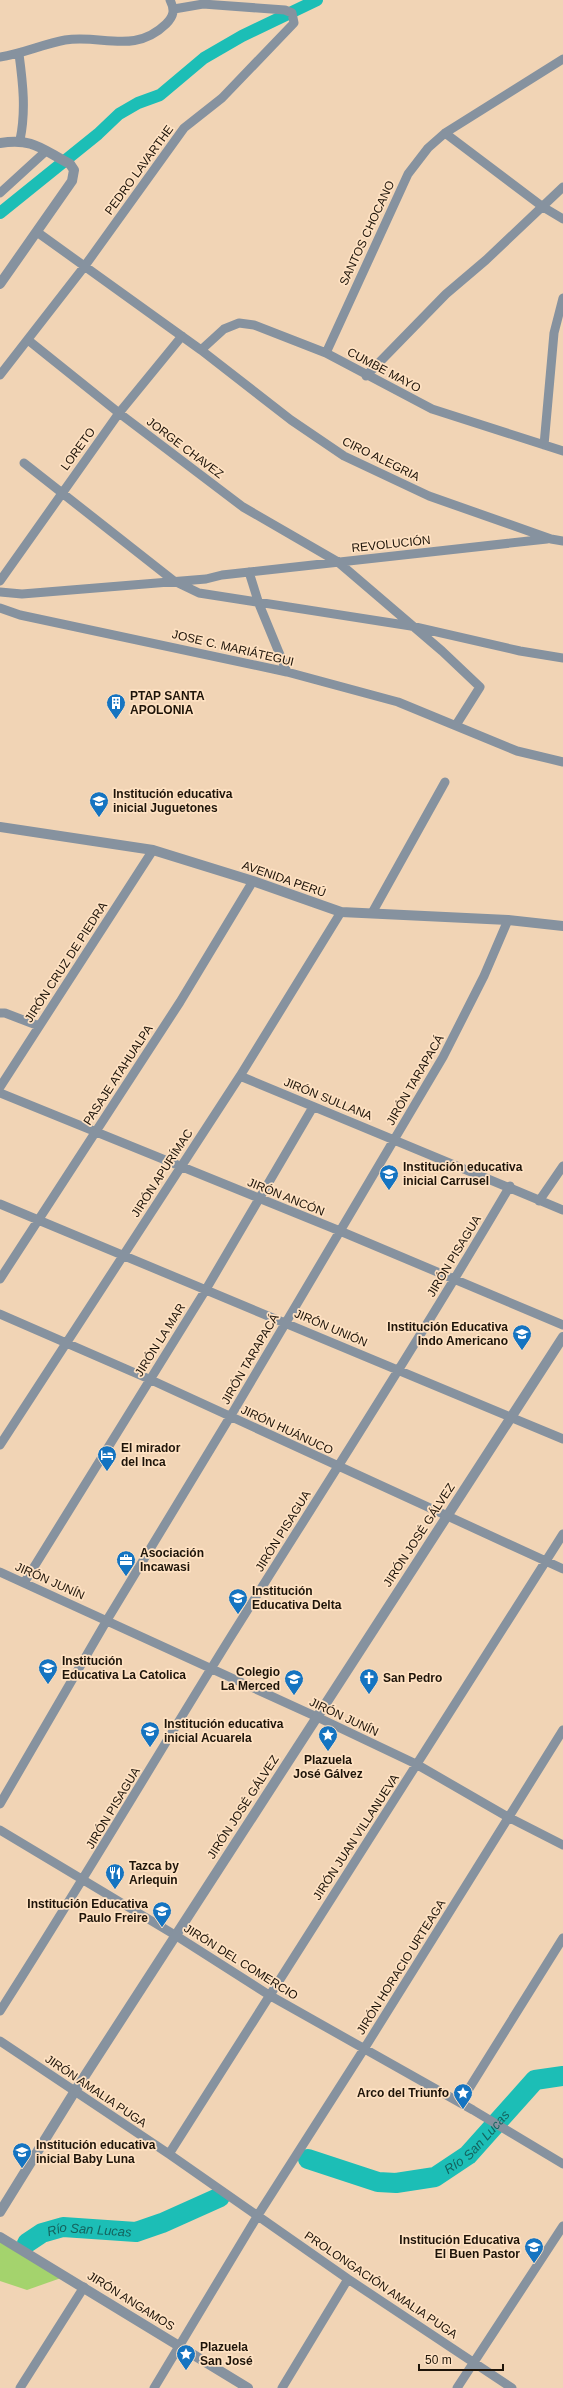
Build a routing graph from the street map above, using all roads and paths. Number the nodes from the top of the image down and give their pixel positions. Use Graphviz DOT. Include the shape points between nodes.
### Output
graph roads {
  1 [pos="170,0"];
  2 [pos="174,10"];
  3 [pos="19,54"];
  4 [pos="0,57"];
  5 [pos="563,59"];
  6 [pos="445,132"];
  7 [pos="20,140"];
  8 [pos="0,143"];
  9 [pos="46,151"];
  10 [pos="563,187"];
  11 [pos="0,193"];
  12 [pos="543,207"];
  13 [pos="563,219"];
  14 [pos="37,232"];
  15 [pos="84,267"];
  16 [pos="0,284"];
  17 [pos="563,298"];
  18 [pos="182,336"];
  19 [pos="28,340"];
  20 [pos="201,350"];
  21 [pos="326,353"];
  22 [pos="0,375"];
  23 [pos="366,376"];
  24 [pos="119,413"];
  25 [pos="544,445"];
  26 [pos="563,451"];
  27 [pos="24,463"];
  28 [pos="62,492"];
  29 [pos="563,537"];
  30 [pos="551,539"];
  31 [pos="563,541"];
  32 [pos="338,562"];
  33 [pos="249,572"];
  34 [pos="174,580"];
  35 [pos="0,581"];
  36 [pos="0,592"];
  37 [pos="259,604"];
  38 [pos="0,608"];
  39 [pos="412,626"];
  40 [pos="563,658"];
  41 [pos="287,672"];
  42 [pos="456,725"];
  43 [pos="563,762"];
  44 [pos="445,782"];
  45 [pos="0,827"];
  46 [pos="153,850"];
  47 [pos="253,881"];
  48 [pos="341,912"];
  49 [pos="372,913"];
  50 [pos="508,920"];
  51 [pos="563,926"];
  52 [pos="0,1014"];
  53 [pos="39,1026"];
  54 [pos="240,1076"];
  55 [pos="0,1087"];
  56 [pos="0,1093"];
  57 [pos="313,1107"];
  58 [pos="95,1132"];
  59 [pos="396,1138"];
  60 [pos="181,1166"];
  61 [pos="563,1166"];
  62 [pos="510,1186"];
  63 [pos="260,1200"];
  64 [pos="540,1201"];
  65 [pos="0,1204"];
  66 [pos="563,1210"];
  67 [pos="38,1220"];
  68 [pos="340,1231"];
  69 [pos="122,1255"];
  70 [pos="0,1279"];
  71 [pos="454,1281"];
  72 [pos="205,1291"];
  73 [pos="0,1314"];
  74 [pos="285,1322"];
  75 [pos="563,1326"];
  76 [pos="563,1338"];
  77 [pos="65,1343"];
  78 [pos="400,1369"];
  79 [pos="149,1379"];
  80 [pos="230,1417"];
  81 [pos="511,1417"];
  82 [pos="563,1439"];
  83 [pos="0,1445"];
  84 [pos="337,1466"];
  85 [pos="446,1516"];
  86 [pos="563,1534"];
  87 [pos="546,1561"];
  88 [pos="563,1569"];
  89 [pos="0,1572"];
  90 [pos="24,1583"];
  91 [pos="107,1620"];
  92 [pos="211,1670"];
  93 [pos="317,1716"];
  94 [pos="563,1730"];
  95 [pos="416,1764"];
  96 [pos="0,1804"];
  97 [pos="508,1817"];
  98 [pos="0,1830"];
  99 [pos="563,1845"];
  100 [pos="83,1881"];
  101 [pos="175,1935"];
  102 [pos="563,1938"];
  103 [pos="269,1995"];
  104 [pos="0,2011"];
  105 [pos="0,2041"];
  106 [pos="364,2050"];
  107 [pos="75,2091"];
  108 [pos="460,2102"];
  109 [pos="169,2154"];
  110 [pos="563,2164"];
  111 [pos="0,2212"];
  112 [pos="258,2215"];
  113 [pos="563,2226"];
  114 [pos="0,2237"];
  115 [pos="348,2279"];
  116 [pos="84,2287"];
  117 [pos="180,2347"];
  118 [pos="473,2361"];
  119 [pos="20,2388"];
  120 [pos="154,2388"];
  121 [pos="248,2388"];
  122 [pos="282,2388"];
  123 [pos="457,2388"];
  124 [pos="512,2388"];
  1 -- 2 [label="street"];
  2 -- 3 [label="street" via="172,18 159,31 142,39 120,43 64,40"];
  2 -- 15 [label="street, PEDRO LAVARTHE" via="203,4 271,9 292,13 294,23 222,98 184,128"];
  3 -- 4 [label="street"];
  3 -- 7 [label="street" via="24,104"];
  5 -- 6 [label="street, SANTOS CHOCANO"];
  6 -- 12 [label="street"];
  6 -- 21 [label="street, SANTOS CHOCANO" via="428,148 408,174"];
  7 -- 8 [label="street"];
  7 -- 9 [label="street"];
  9 -- 11 [label="street"];
  9 -- 14 [label="street" via="70,164 74,170 72,181"];
  10 -- 12 [label="street"];
  12 -- 13 [label="street"];
  12 -- 23 [label="street" via="446,294"];
  14 -- 15 [label="street, CIRO ALEGRIA"];
  14 -- 16 [label="street"];
  15 -- 18 [label="street, CIRO ALEGRIA"];
  15 -- 19 [label="street, PEDRO LAVARTHE"];
  17 -- 25 [label="street" via="554,333"];
  18 -- 20 [label="street, CIRO ALEGRIA"];
  18 -- 24 [label="street, LORETO"];
  19 -- 22 [label="street, PEDRO LAVARTHE"];
  19 -- 24 [label="street, JORGE CHAVEZ"];
  20 -- 21 [label="street, CUMBE MAYO" via="224,329 239,323 254,325"];
  20 -- 30 [label="street, CIRO ALEGRIA" via="291,420 344,456 429,496"];
  21 -- 23 [label="street, CUMBE MAYO"];
  23 -- 25 [label="street, CUMBE MAYO" via="432,409"];
  24 -- 28 [label="street, LORETO"];
  24 -- 32 [label="street, JORGE CHAVEZ" via="243,507"];
  25 -- 26 [label="street, CUMBE MAYO"];
  27 -- 28 [label="street"];
  28 -- 34 [label="street"];
  28 -- 35 [label="street, LORETO"];
  29 -- 30 [label="street, REVOLUCIÓN"];
  30 -- 31 [label="street"];
  30 -- 32 [label="street, REVOLUCIÓN"];
  32 -- 33 [label="street, REVOLUCIÓN"];
  32 -- 39 [label="street, JORGE CHAVEZ"];
  33 -- 34 [label="street, REVOLUCIÓN" via="206,579"];
  33 -- 37 [label="street"];
  34 -- 36 [label="street" via="22,594"];
  34 -- 37 [label="street" via="199,593"];
  37 -- 39 [label="street"];
  37 -- 41 [label="street"];
  38 -- 41 [label="street, JOSE C. MARIÁTEGUI" via="20,615"];
  39 -- 40 [label="street" via="520,651"];
  39 -- 42 [label="street, JORGE CHAVEZ" via="479,685"];
  41 -- 42 [label="street, JOSE C. MARIÁTEGUI" via="398,702"];
  42 -- 43 [label="street, JOSE C. MARIÁTEGUI" via="517,751"];
  44 -- 49 [label="street"];
  45 -- 46 [label="street, AVENIDA PERÚ"];
  46 -- 47 [label="street, AVENIDA PERÚ"];
  46 -- 53 [label="street, JIRÓN CRUZ DE PIEDRA"];
  47 -- 48 [label="street, AVENIDA PERÚ"];
  47 -- 58 [label="street, PASAJE ATAHUALPA" via="180,1002"];
  48 -- 49 [label="street, AVENIDA PERÚ"];
  48 -- 54 [label="street, JIRÓN APURÍMAC"];
  49 -- 50 [label="street, AVENIDA PERÚ"];
  50 -- 51 [label="street, AVENIDA PERÚ"];
  50 -- 59 [label="street, JIRÓN TARAPACÁ" via="484,976 443,1057"];
  52 -- 53 [label="street" via="5,1013"];
  53 -- 55 [label="street, JIRÓN CRUZ DE PIEDRA"];
  54 -- 57 [label="street, JIRÓN SULLANA"];
  54 -- 60 [label="street, JIRÓN APURÍMAC"];
  56 -- 58 [label="street, JIRÓN ANCÓN"];
  57 -- 59 [label="street, JIRÓN SULLANA"];
  57 -- 63 [label="street, JIRÓN LA MAR"];
  58 -- 60 [label="street, JIRÓN ANCÓN"];
  58 -- 67 [label="street, PASAJE ATAHUALPA"];
  59 -- 62 [label="street, JIRÓN SULLANA"];
  59 -- 68 [label="street, JIRÓN TARAPACÁ"];
  60 -- 63 [label="street, JIRÓN ANCÓN"];
  60 -- 69 [label="street, JIRÓN APURÍMAC"];
  61 -- 64 [label="street"];
  62 -- 64 [label="street, JIRÓN SULLANA"];
  62 -- 71 [label="street, JIRÓN PISAGUA"];
  63 -- 68 [label="street, JIRÓN ANCÓN"];
  63 -- 72 [label="street, JIRÓN LA MAR"];
  64 -- 66 [label="street, JIRÓN SULLANA"];
  65 -- 67 [label="street, JIRÓN UNIÓN"];
  67 -- 69 [label="street, JIRÓN UNIÓN"];
  67 -- 70 [label="street, PASAJE ATAHUALPA"];
  68 -- 71 [label="street, JIRÓN ANCÓN"];
  68 -- 74 [label="street, JIRÓN TARAPACÁ"];
  69 -- 72 [label="street, JIRÓN UNIÓN"];
  69 -- 77 [label="street, JIRÓN APURÍMAC"];
  71 -- 75 [label="street, JIRÓN ANCÓN"];
  71 -- 78 [label="street, JIRÓN PISAGUA"];
  72 -- 74 [label="street, JIRÓN UNIÓN"];
  72 -- 79 [label="street, JIRÓN LA MAR"];
  73 -- 77 [label="street, JIRÓN HUÁNUCO"];
  74 -- 78 [label="street, JIRÓN UNIÓN"];
  74 -- 80 [label="street, JIRÓN TARAPACÁ"];
  76 -- 81 [label="street, JIRÓN JOSÉ GÁLVEZ"];
  77 -- 79 [label="street, JIRÓN HUÁNUCO"];
  77 -- 83 [label="street, JIRÓN APURÍMAC"];
  78 -- 81 [label="street, JIRÓN UNIÓN"];
  78 -- 84 [label="street, JIRÓN PISAGUA"];
  79 -- 80 [label="street, JIRÓN HUÁNUCO"];
  79 -- 90 [label="street, JIRÓN LA MAR"];
  80 -- 84 [label="street, JIRÓN HUÁNUCO"];
  80 -- 91 [label="street, JIRÓN TARAPACÁ"];
  81 -- 82 [label="street, JIRÓN UNIÓN"];
  81 -- 85 [label="street, JIRÓN JOSÉ GÁLVEZ"];
  84 -- 85 [label="street, JIRÓN HUÁNUCO"];
  84 -- 92 [label="street, JIRÓN PISAGUA"];
  85 -- 87 [label="street, JIRÓN HUÁNUCO"];
  85 -- 93 [label="street, JIRÓN JOSÉ GÁLVEZ"];
  86 -- 87 [label="street, JIRÓN JUAN VILLANUEVA"];
  87 -- 88 [label="street, JIRÓN HUÁNUCO"];
  87 -- 95 [label="street, JIRÓN JUAN VILLANUEVA"];
  89 -- 90 [label="street, JIRÓN JUNÍN"];
  90 -- 91 [label="street, JIRÓN JUNÍN"];
  91 -- 92 [label="street, JIRÓN JUNÍN"];
  91 -- 96 [label="street, JIRÓN TARAPACÁ"];
  92 -- 93 [label="street, JIRÓN JUNÍN"];
  92 -- 100 [label="street, JIRÓN PISAGUA"];
  93 -- 95 [label="street, JIRÓN JUNÍN"];
  93 -- 101 [label="street, JIRÓN JOSÉ GÁLVEZ"];
  94 -- 97 [label="street, JIRÓN HORACIO URTEAGA"];
  95 -- 97 [label="street, JIRÓN JUNÍN"];
  95 -- 103 [label="street, JIRÓN JUAN VILLANUEVA"];
  97 -- 99 [label="street, JIRÓN JUNÍN"];
  97 -- 106 [label="street, JIRÓN HORACIO URTEAGA"];
  98 -- 100 [label="street, JIRÓN DEL COMERCIO"];
  100 -- 101 [label="street, JIRÓN DEL COMERCIO"];
  100 -- 104 [label="street, JIRÓN PISAGUA"];
  101 -- 103 [label="street, JIRÓN DEL COMERCIO"];
  101 -- 107 [label="street, JIRÓN JOSÉ GÁLVEZ"];
  102 -- 108 [label="street"];
  103 -- 106 [label="street, JIRÓN DEL COMERCIO"];
  103 -- 109 [label="street, JIRÓN JUAN VILLANUEVA"];
  105 -- 107 [label="street, JIRÓN AMALIA PUGA"];
  106 -- 108 [label="street, JIRÓN DEL COMERCIO"];
  106 -- 112 [label="street, JIRÓN HORACIO URTEAGA"];
  107 -- 109 [label="street, JIRÓN AMALIA PUGA"];
  107 -- 111 [label="street, JIRÓN JOSÉ GÁLVEZ"];
  108 -- 110 [label="street, JIRÓN DEL COMERCIO"];
  109 -- 112 [label="street, JIRÓN AMALIA PUGA"];
  112 -- 115 [label="street, PROLONGACIÓN AMALIA PUGA"];
  112 -- 117 [label="street, JIRÓN HORACIO URTEAGA"];
  113 -- 118 [label="street"];
  114 -- 116 [label="street, JIRÓN ANGAMOS"];
  115 -- 118 [label="street, PROLONGACIÓN AMALIA PUGA"];
  115 -- 122 [label="street"];
  116 -- 117 [label="street, JIRÓN ANGAMOS"];
  116 -- 119 [label="street"];
  117 -- 120 [label="street, JIRÓN HORACIO URTEAGA"];
  117 -- 121 [label="street, JIRÓN ANGAMOS"];
  118 -- 123 [label="street"];
  118 -- 124 [label="street, PROLONGACIÓN AMALIA PUGA"];
}
